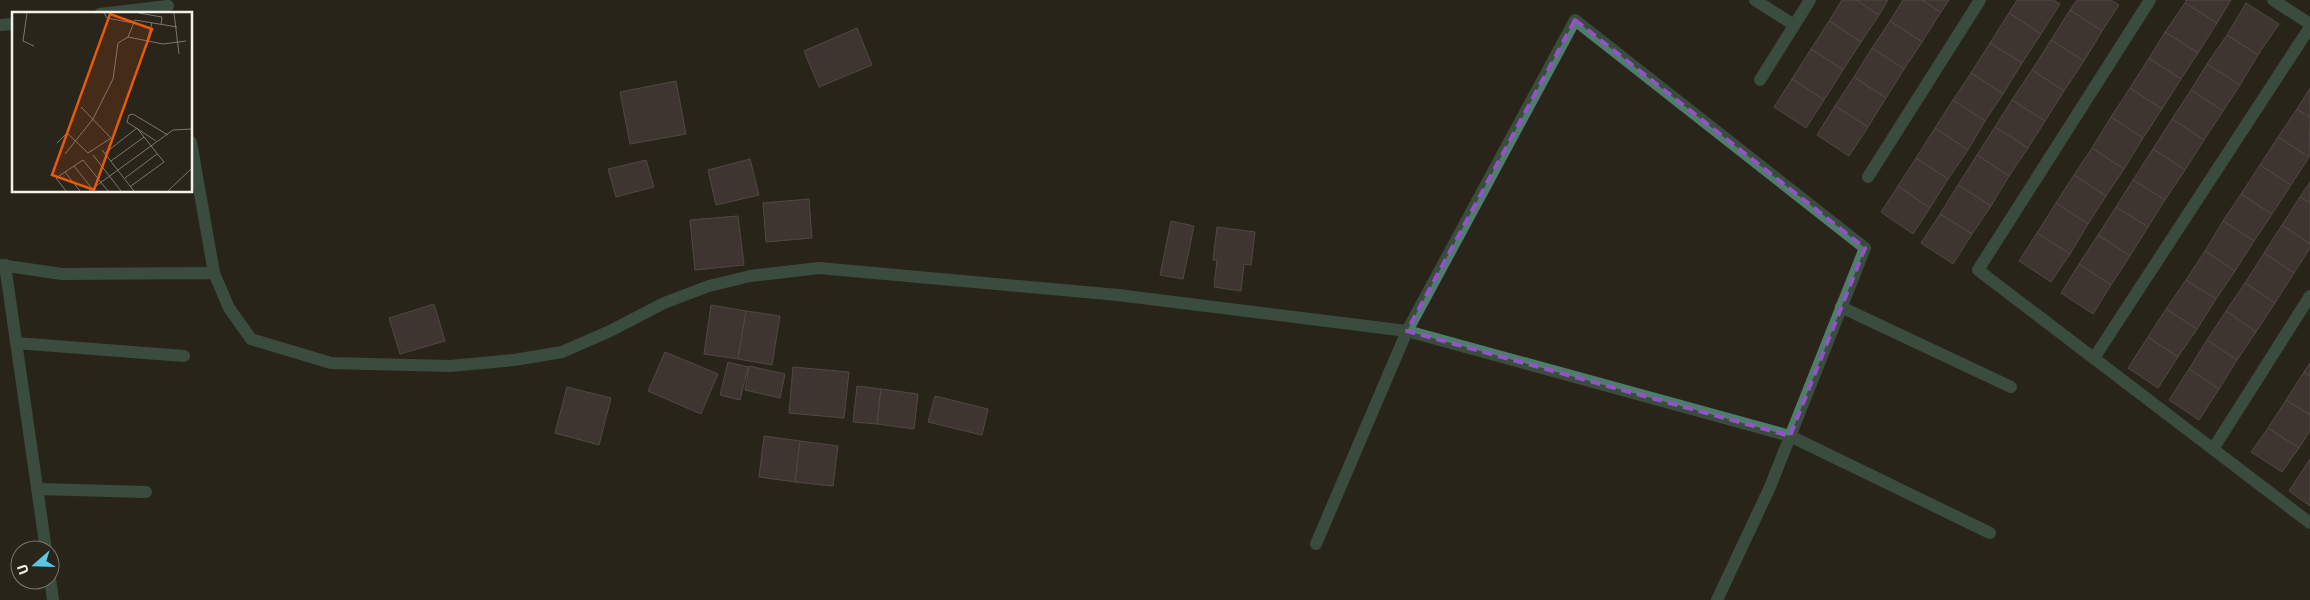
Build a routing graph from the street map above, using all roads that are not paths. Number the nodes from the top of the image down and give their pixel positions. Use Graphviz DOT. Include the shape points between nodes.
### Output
graph roads {
  1 [pos="1755,0"];
  2 [pos="1810,0"];
  3 [pos="1980,0"];
  4 [pos="2150,0"];
  5 [pos="2272,0"];
  6 [pos="168,7"];
  7 [pos="119,12"];
  8 [pos="1794,26"];
  9 [pos="2310,26"];
  10 [pos="1760,80"];
  11 [pos="192,148"];
  12 [pos="1868,177"];
  13 [pos="2,265"];
  14 [pos="214,273"];
  15 [pos="2310,296"];
  16 [pos="1842,307"];
  17 [pos="1407,331"];
  18 [pos="16,343"];
  19 [pos="184,356"];
  20 [pos="2094,358"];
  21 [pos="2011,387"];
  22 [pos="1790,436"];
  23 [pos="2213,449"];
  24 [pos="37,488"];
  25 [pos="146,492"];
  26 [pos="2310,523"];
  27 [pos="1990,533"];
  28 [pos="45,540"];
  29 [pos="1316,544"];
  30 [pos="1717,600"];
  1 -- 8 [label="street"];
  2 -- 8 [label="street"];
  3 -- 12 [label="street"];
  4 -- 20 [label="street" via="1978,270"];
  5 -- 9 [label="street"];
  6 -- 7 [label="street"];
  8 -- 10 [label="street"];
  9 -- 20 [label="street"];
  11 -- 14 [label="street"];
  13 -- 14 [label="street" via="62,274"];
  13 -- 18 [label="street"];
  14 -- 17 [label="street" via="230,308 252,338 331,363 450,366 562,352 664,303 709,286 750,276 819,268 1118,295"];
  15 -- 23 [label="street"];
  16 -- 17 [label="street" via="1865,248 1575,20"];
  16 -- 21 [label="street"];
  16 -- 22 [label="street"];
  17 -- 22 [label="street"];
  17 -- 29 [label="street"];
  18 -- 19 [label="street"];
  18 -- 24 [label="street"];
  20 -- 23 [label="street"];
  22 -- 27 [label="street"];
  22 -- 30 [label="street"];
  23 -- 26 [label="street"];
  24 -- 25 [label="street"];
  24 -- 28 [label="street"];
}
